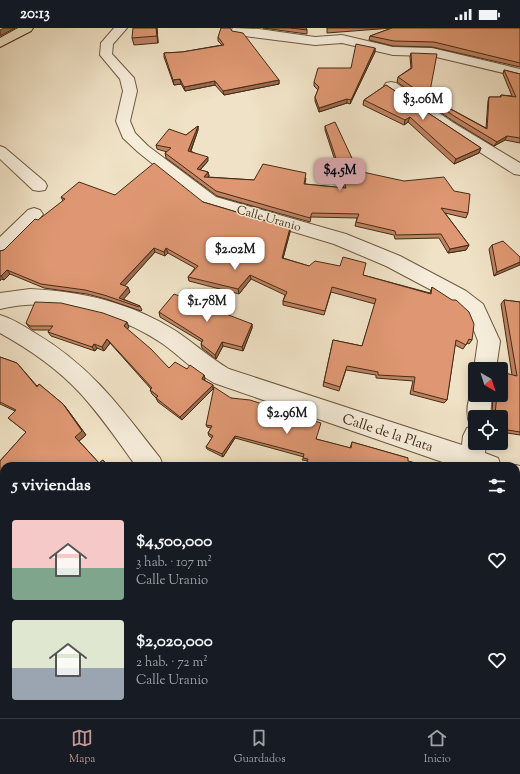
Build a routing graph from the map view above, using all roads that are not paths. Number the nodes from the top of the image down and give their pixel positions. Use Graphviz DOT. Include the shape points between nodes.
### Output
graph roads {
  1 [pos="27,28"];
  2 [pos="121,28"];
  3 [pos="237,31"];
  4 [pos="0,43"];
  5 [pos="520,73"];
  6 [pos="391,86"];
  7 [pos="0,151"];
  8 [pos="520,170"];
  9 [pos="39,186"];
  10 [pos="34,214"];
  11 [pos="0,248"];
  12 [pos="0,301"];
  13 [pos="0,323"];
  14 [pos="486,362"];
  15 [pos="478,454"];
  16 [pos="148,462"];
  1 -- 4 [label="main road"];
  2 -- 14 [label="street, Calle Uranio" via="107,42 106,55 127,78 130,91 123,121 128,135 143,149 210,201 340,239 393,261 459,296 476,310 489,341"];
  3 -- 5 [label="street" via="315,41 342,39 393,51 432,52"];
  6 -- 8 [label="street" via="447,125"];
  7 -- 9 [label="street"];
  10 -- 11 [label="street"];
  12 -- 15 [label="street, Calle de la Plata" via="60,299 96,306 130,317 170,338 222,376"];
  13 -- 16 [label="street" via="22,334 78,376"];
}
